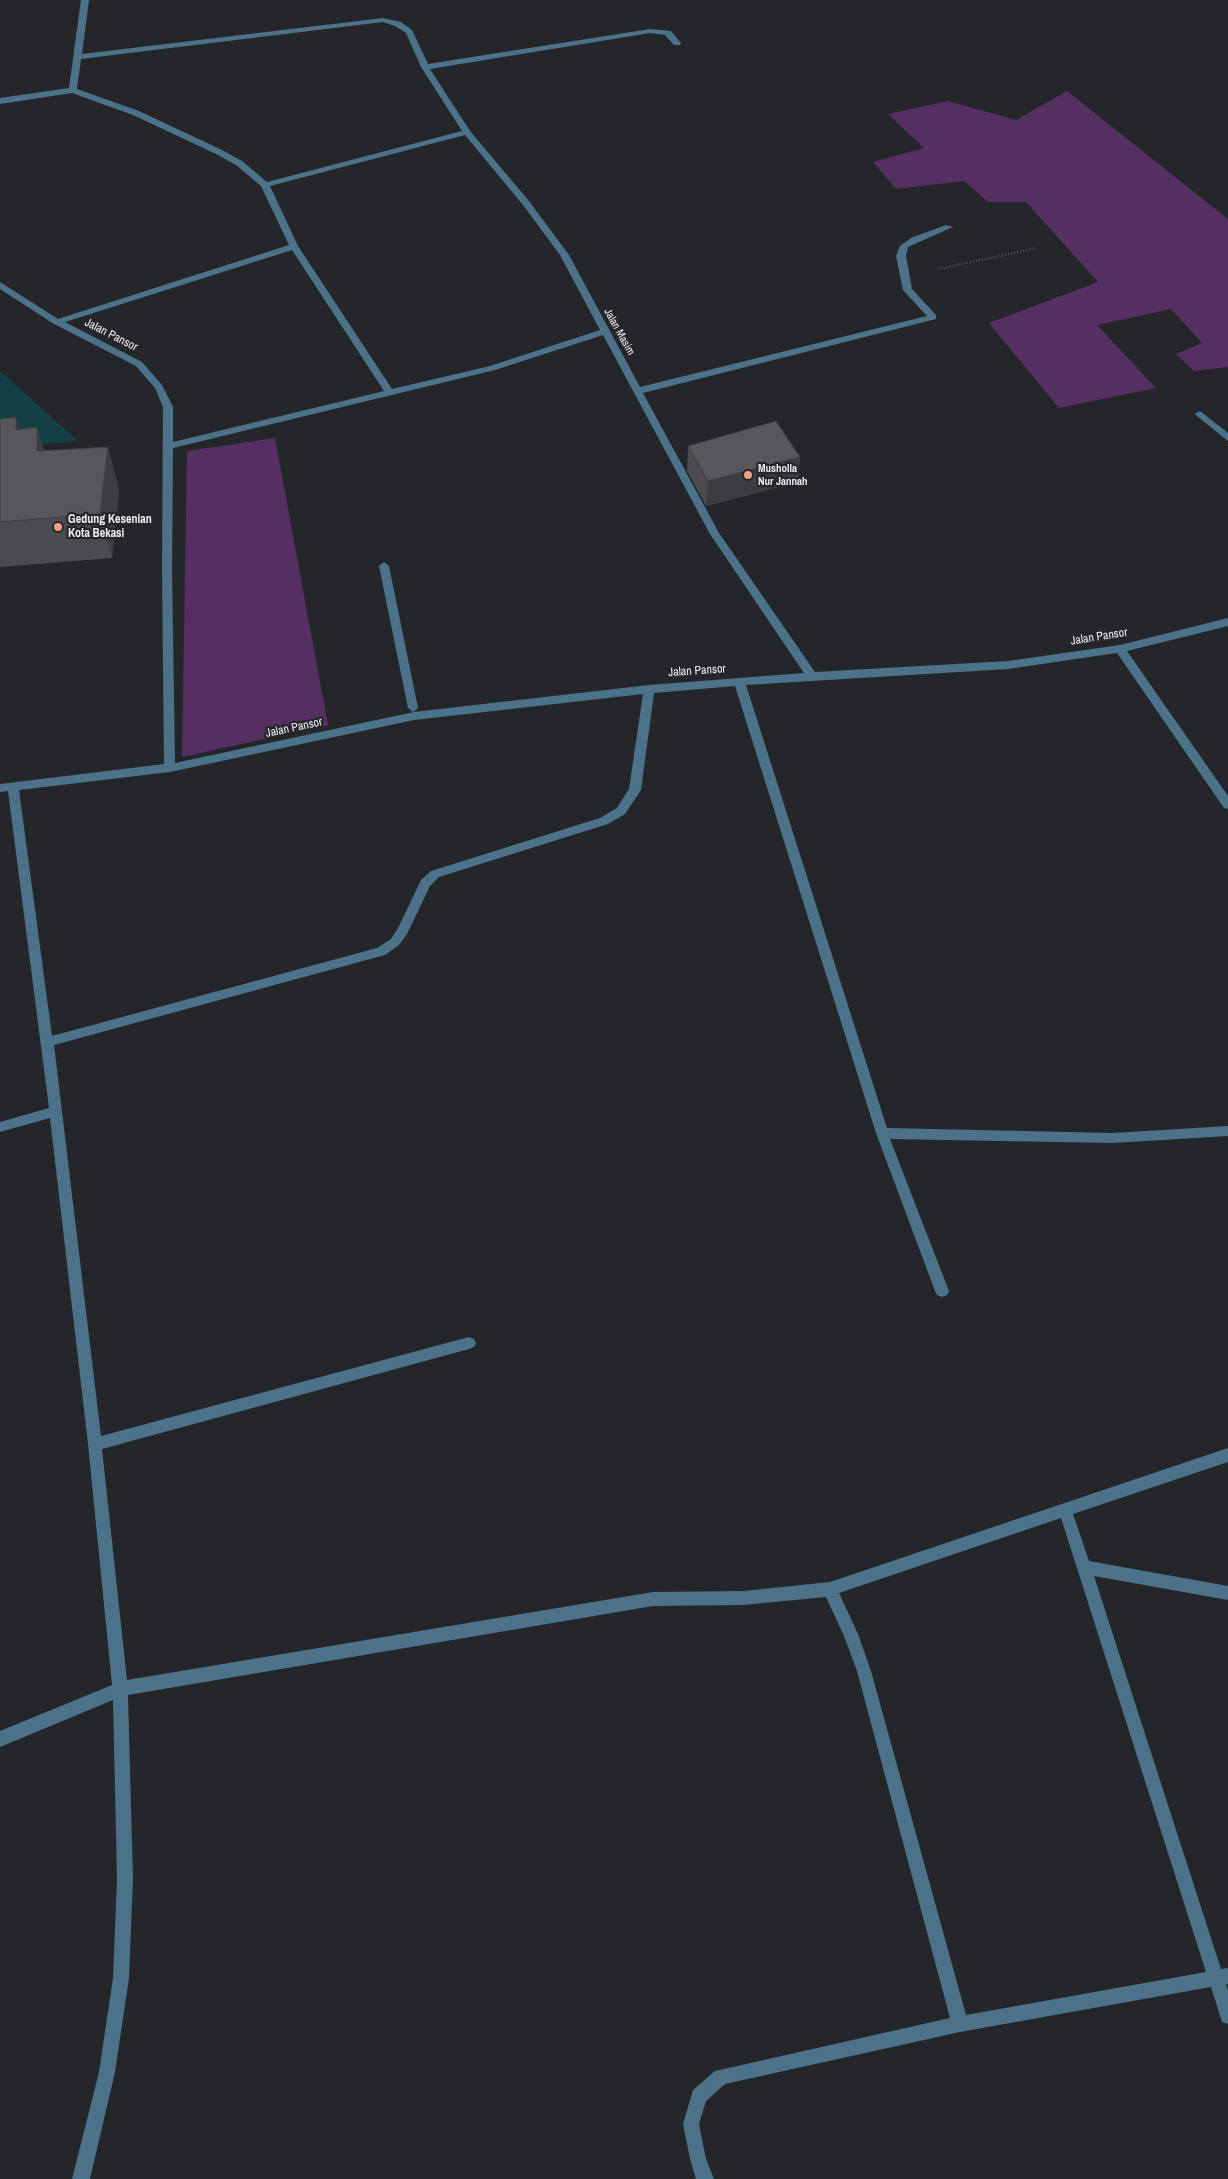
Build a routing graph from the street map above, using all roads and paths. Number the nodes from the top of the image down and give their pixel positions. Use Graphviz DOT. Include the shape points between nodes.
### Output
graph roads {
  1 [pos="85,0"];
  2 [pos="677,43"];
  3 [pos="79,56"];
  4 [pos="425,68"];
  5 [pos="73,90"];
  6 [pos="0,101"];
  7 [pos="467,132"];
  8 [pos="265,185"];
  9 [pos="949,227"];
  10 [pos="294,246"];
  11 [pos="1037,248"];
  12 [pos="905,277"];
  13 [pos="0,285"];
  14 [pos="57,322"];
  15 [pos="605,331"];
  16 [pos="638,391"];
  17 [pos="390,393"];
  18 [pos="1200,414"];
  19 [pos="1228,438"];
  20 [pos="168,446"];
  21 [pos="384,566"];
  22 [pos="1228,622"];
  23 [pos="1120,649"];
  24 [pos="812,676"];
  25 [pos="739,682"];
  26 [pos="648,688"];
  27 [pos="413,712"];
  28 [pos="170,768"];
  29 [pos="6,787"];
  30 [pos="1228,805"];
  31 [pos="47,1042"];
  32 [pos="55,1111"];
  33 [pos="0,1127"];
  34 [pos="1228,1130"];
  35 [pos="882,1133"];
  36 [pos="942,1291"];
  37 [pos="468,1343"];
  38 [pos="95,1444"];
  39 [pos="1228,1455"];
  40 [pos="1065,1510"];
  41 [pos="1083,1567"];
  42 [pos="830,1589"];
  43 [pos="1228,1593"];
  44 [pos="120,1689"];
  45 [pos="0,1739"];
  46 [pos="1222,1977"];
  47 [pos="1228,2016"];
  48 [pos="960,2024"];
  49 [pos="81,2179"];
  50 [pos="705,2179"];
  1 -- 3 [label="street"];
  2 -- 4 [label="street" via="668,33 650,31"];
  3 -- 4 [label="street, Jalan Masim" via="383,20 398,24 409,32"];
  3 -- 5 [label="street"];
  4 -- 7 [label="street, Jalan Masim"];
  5 -- 6 [label="street"];
  5 -- 8 [label="street" via="136,113 219,152 239,163"];
  7 -- 8 [label="street"];
  7 -- 15 [label="street, Jalan Masim" via="564,255"];
  8 -- 10 [label="street"];
  9 -- 12 [label="street" via="904,246 901,256"];
  10 -- 14 [label="street"];
  10 -- 17 [label="street"];
  11 -- 12 [label="path"];
  12 -- 16 [label="street" via="908,290 933,317"];
  13 -- 14 [label="street, Jalan Pansor"];
  14 -- 20 [label="street, Jalan Pansor" via="139,364 159,387 168,408"];
  15 -- 16 [label="street, Jalan Masim"];
  15 -- 17 [label="street" via="492,368"];
  16 -- 24 [label="street, Jalan Masim" via="715,534"];
  17 -- 20 [label="street"];
  18 -- 19 [label="street"];
  20 -- 28 [label="street, Jalan Pansor"];
  21 -- 27 [label="street"];
  22 -- 23 [label="street, Jalan Pansor"];
  23 -- 24 [label="street, Jalan Pansor" via="1008,665"];
  23 -- 30 [label="street"];
  24 -- 25 [label="street, Jalan Pansor"];
  25 -- 26 [label="street, Jalan Pansor"];
  25 -- 35 [label="street"];
  26 -- 27 [label="street, Jalan Pansor"];
  26 -- 31 [label="street" via="635,790 621,811 604,821 435,874 424,883 404,931 396,942 381,952"];
  27 -- 28 [label="street, Jalan Pansor"];
  28 -- 29 [label="street, Jalan Pansor"];
  29 -- 31 [label="street"];
  31 -- 32 [label="street"];
  32 -- 33 [label="street"];
  32 -- 38 [label="street"];
  34 -- 35 [label="street" via="1114,1138"];
  35 -- 36 [label="street"];
  37 -- 38 [label="street"];
  38 -- 44 [label="street"];
  39 -- 40 [label="street"];
  40 -- 41 [label="street"];
  40 -- 42 [label="street"];
  41 -- 43 [label="street"];
  41 -- 46 [label="street"];
  42 -- 44 [label="street" via="744,1598 653,1599"];
  42 -- 48 [label="street" via="864,1671"];
  44 -- 45 [label="street"];
  44 -- 49 [label="street" via="125,1879 121,1978 106,2072"];
  46 -- 47 [label="street"];
  46 -- 48 [label="street"];
  48 -- 50 [label="street" via="721,2077 699,2096 691,2124"];
}
